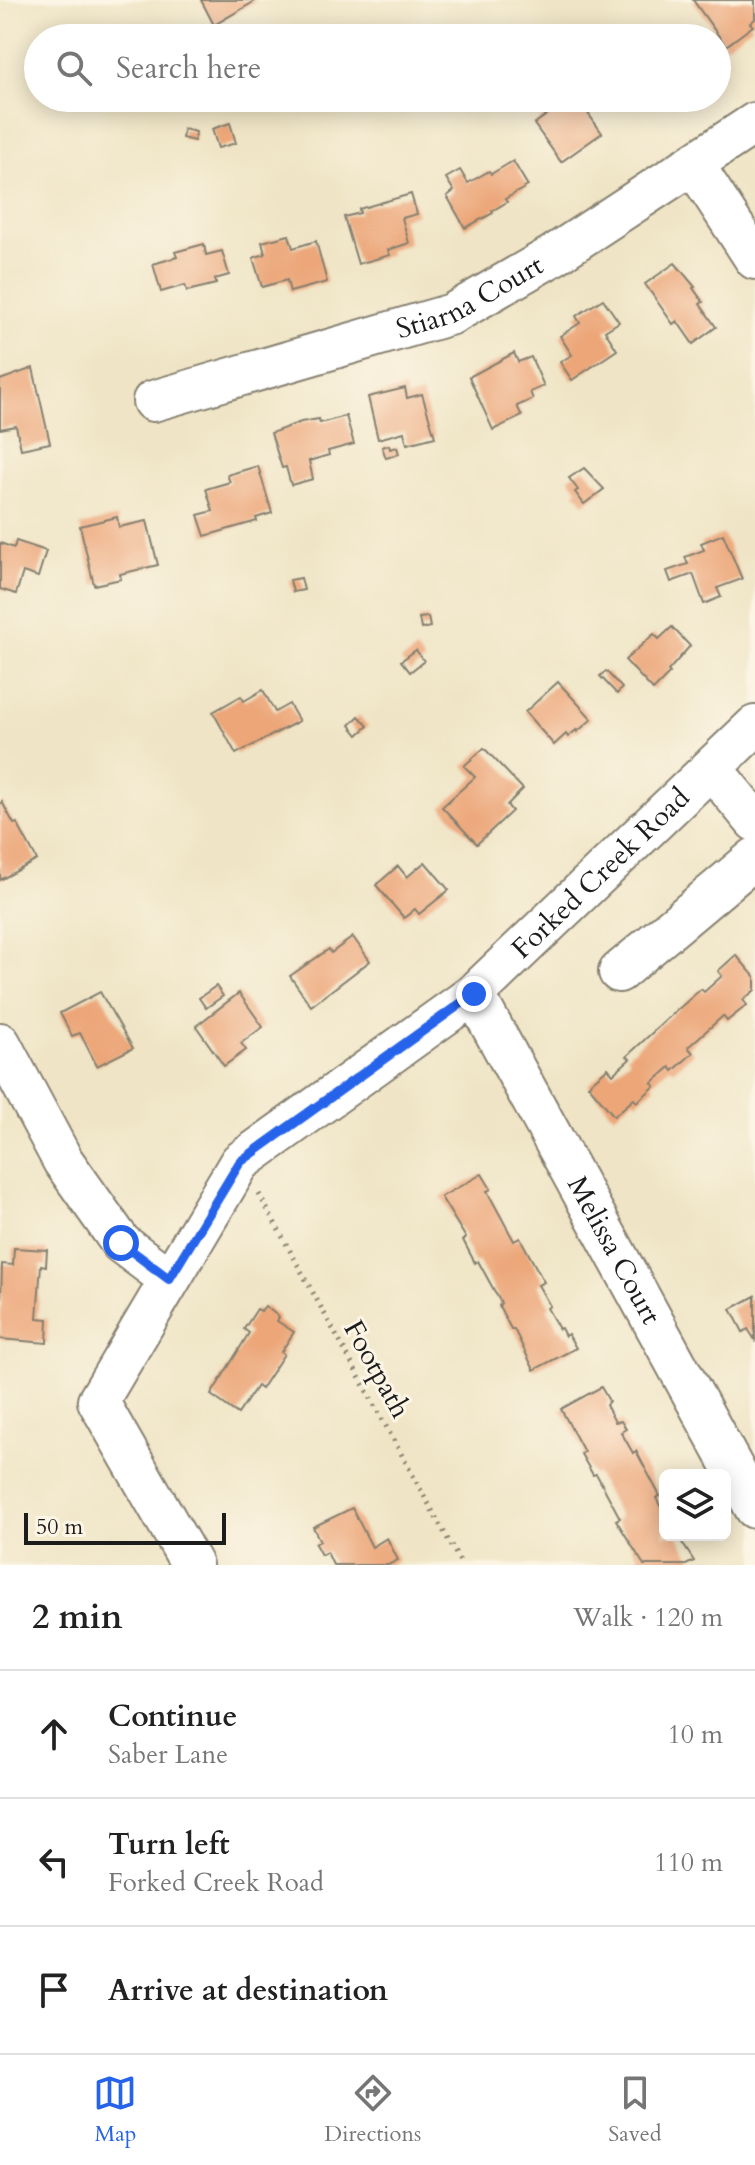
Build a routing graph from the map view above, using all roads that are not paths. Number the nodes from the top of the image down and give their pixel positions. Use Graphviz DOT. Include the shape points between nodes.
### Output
graph roads {
  1 [pos="755,123"];
  2 [pos="694,165"];
  3 [pos="755,259"];
  4 [pos="153,401"];
  5 [pos="755,726"];
  6 [pos="712,769"];
  7 [pos="755,821"];
  8 [pos="755,858"];
  9 [pos="619,972"];
  10 [pos="474,994"];
  11 [pos="0,1043"];
  12 [pos="169,1279"];
  13 [pos="755,1508"];
  14 [pos="192,1565"];
  1 -- 2 [label="street, Stiarna Court"];
  2 -- 3 [label="street"];
  2 -- 4 [label="street, Stiarna Court" via="452,314"];
  5 -- 6 [label="street, Forked Creek Road"];
  6 -- 7 [label="street"];
  6 -- 10 [label="street, Forked Creek Road"];
  8 -- 9 [label="street"];
  10 -- 12 [label="street, Forked Creek Road" via="240,1162"];
  10 -- 13 [label="street, Melissa Court"];
  11 -- 12 [label="street" via="63,1161 121,1243"];
  12 -- 14 [label="street, Forked Creek Road" via="98,1401"];
}
